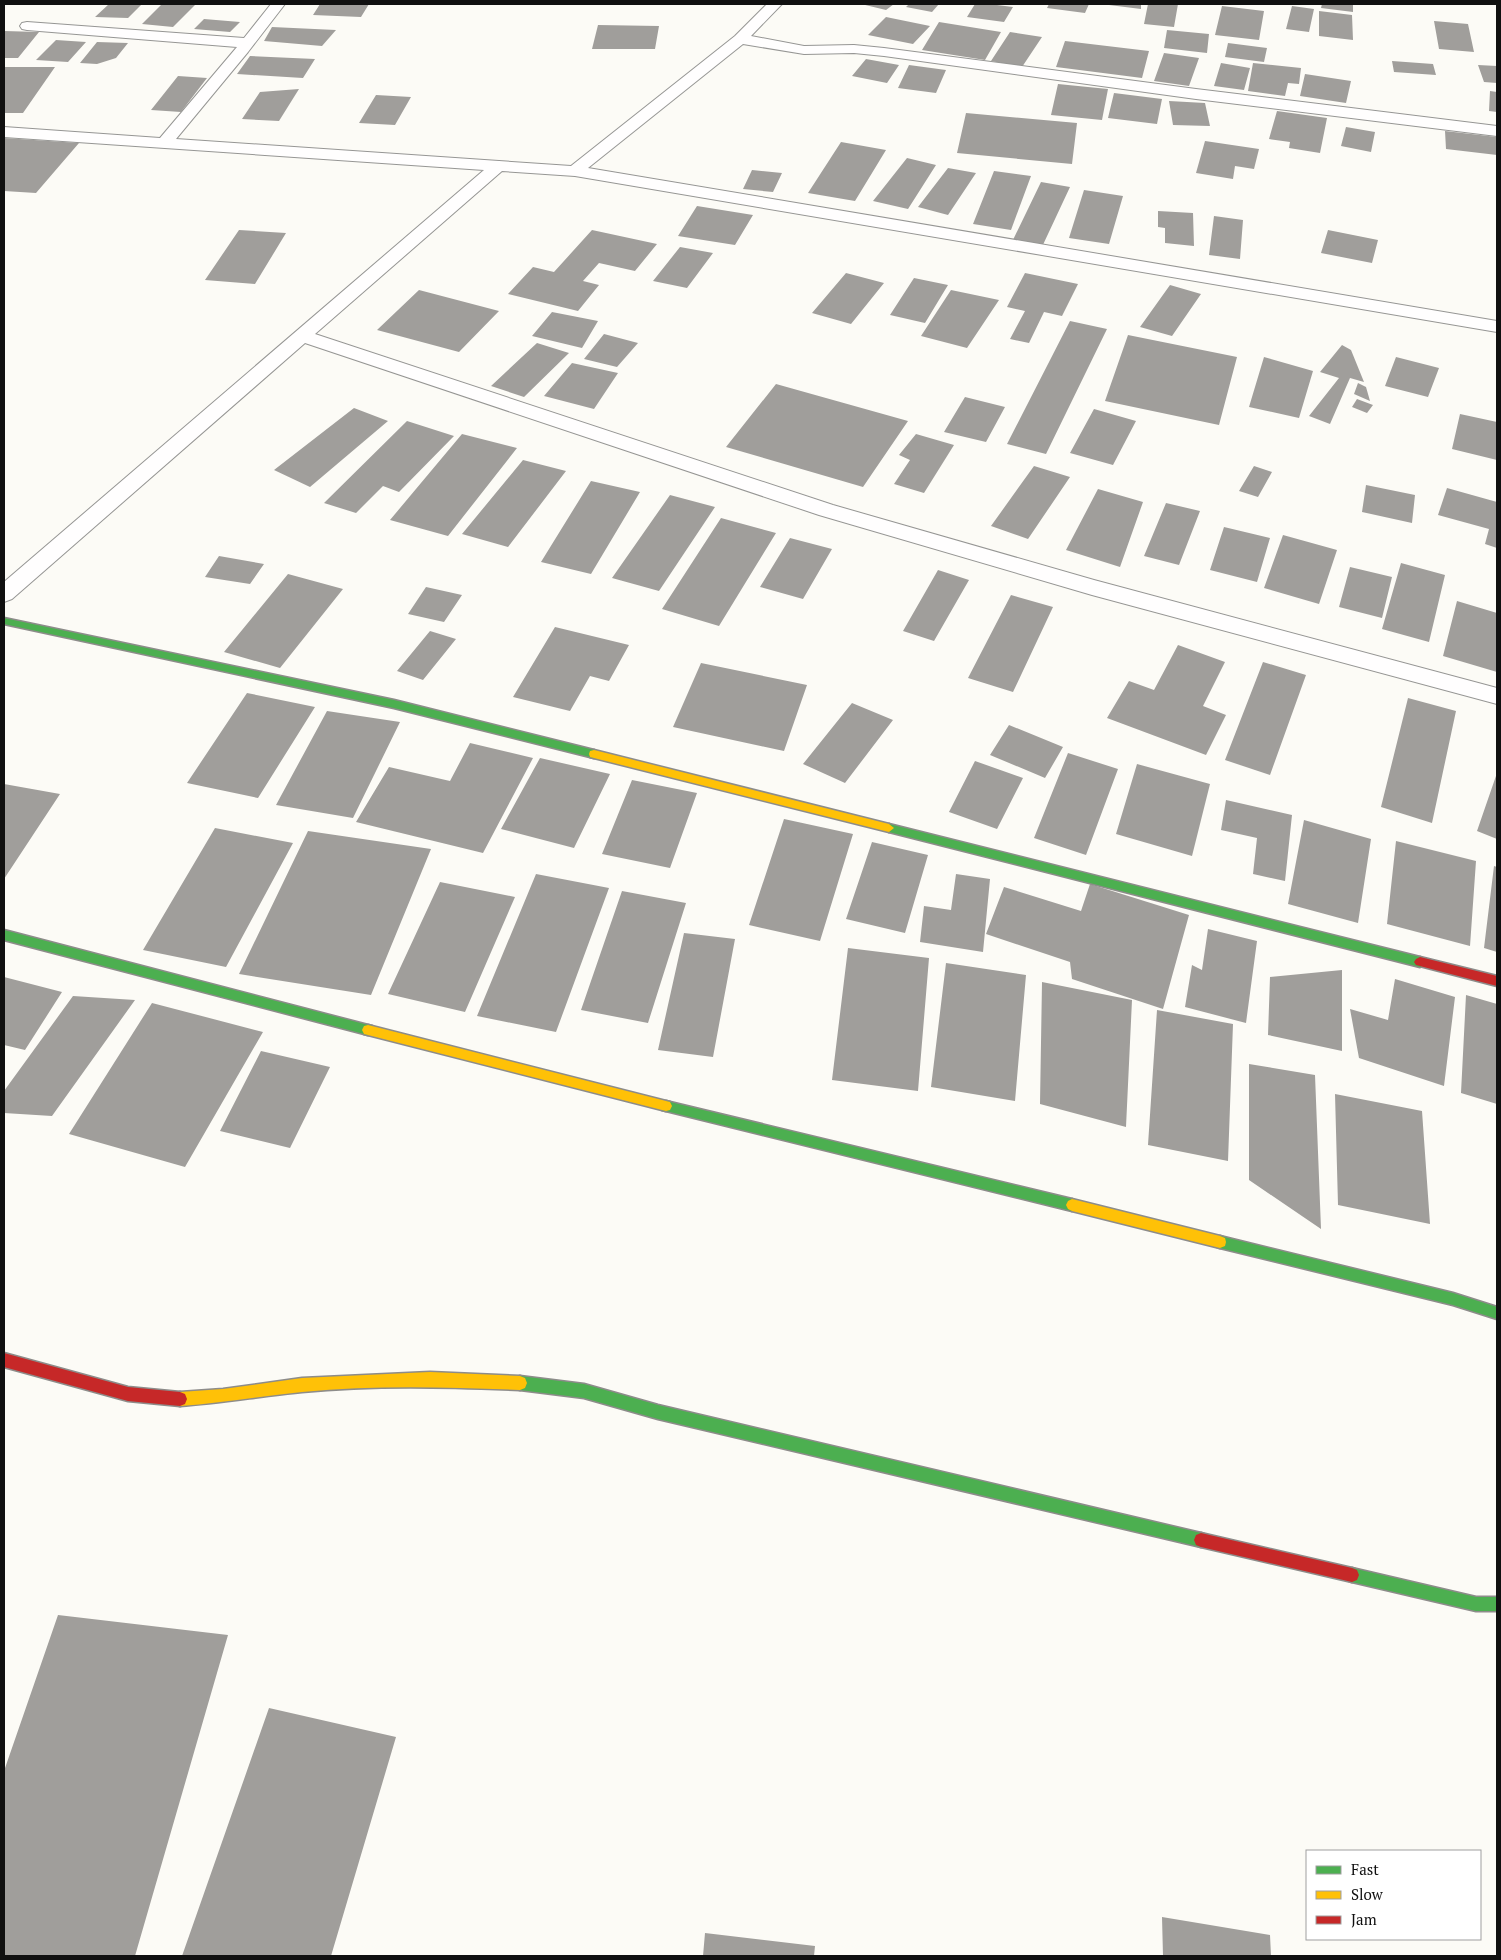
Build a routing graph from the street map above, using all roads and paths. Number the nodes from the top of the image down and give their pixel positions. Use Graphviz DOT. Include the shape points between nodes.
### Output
graph roads {
  1 [pos="278,4"];
  2 [pos="775,4"];
  3 [pos="27,26"];
  4 [pos="740,39"];
  5 [pos="247,43"];
  6 [pos="1497,131"];
  7 [pos="4,132"];
  8 [pos="165,142"];
  9 [pos="498,166"];
  10 [pos="575,171"];
  11 [pos="1497,327"];
  12 [pos="302,336"];
  13 [pos="4,594"];
  14 [pos="4,621"];
  15 [pos="1497,696"];
  16 [pos="4,935"];
  17 [pos="1497,981"];
  18 [pos="1497,1313"];
  19 [pos="4,1360"];
  20 [pos="1497,1604"];
  1 -- 5 [label="street"];
  2 -- 4 [label="street"];
  3 -- 5 [label="street"];
  4 -- 6 [label="street" via="804,50 884,52"];
  4 -- 10 [label="street"];
  5 -- 8 [label="street"];
  7 -- 8 [label="street"];
  8 -- 9 [label="street"];
  9 -- 10 [label="street"];
  9 -- 12 [label="street"];
  10 -- 11 [label="street"];
  12 -- 13 [label="street"];
  12 -- 15 [label="street" via="826,510 1092,587"];
  14 -- 17 [label="street" via="394,704"];
  16 -- 18 [label="street" via="582,1085 1433,1294"];
  19 -- 20 [label="street" via="128,1394 172,1399 302,1385 430,1379 508,1381 584,1391 658,1412 1476,1604"];
}
